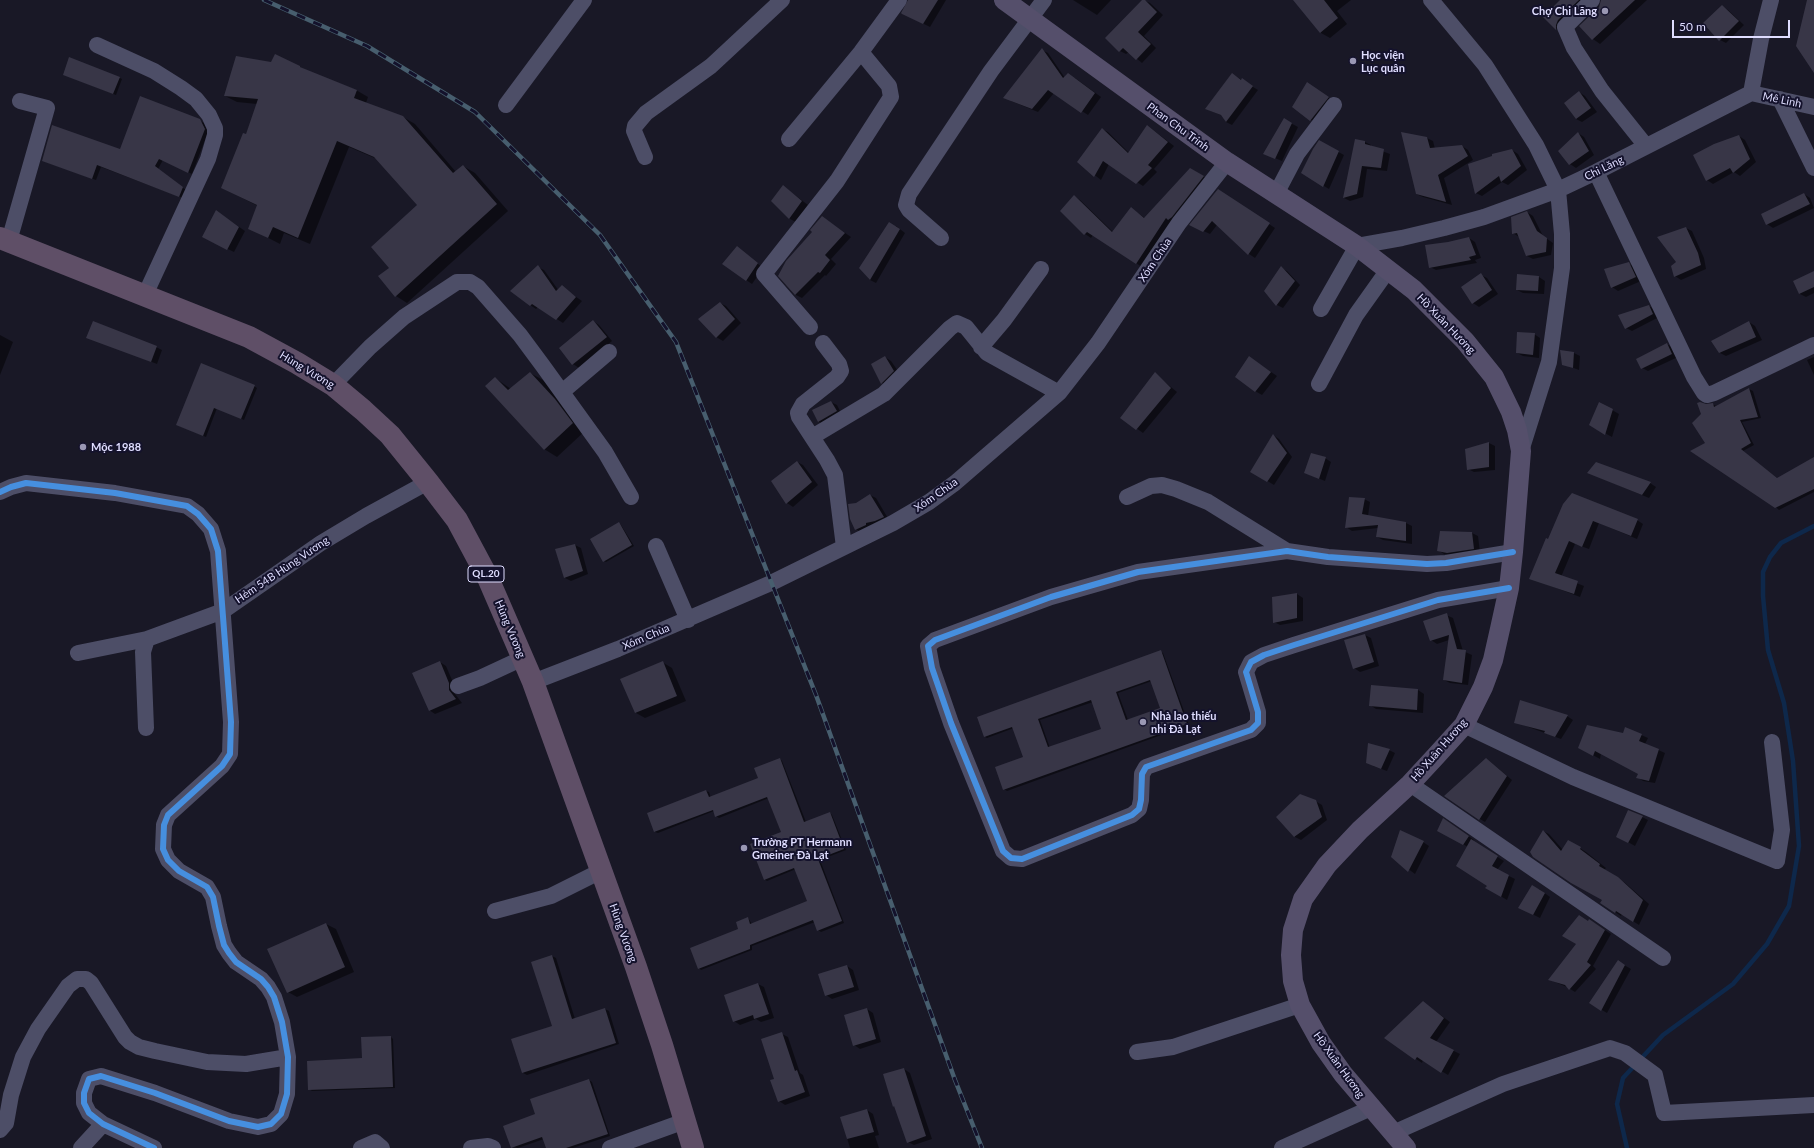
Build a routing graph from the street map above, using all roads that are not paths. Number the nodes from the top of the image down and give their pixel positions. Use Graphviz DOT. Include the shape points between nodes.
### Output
graph roads {
  1 [pos="584,0"];
  2 [pos="782,0"];
  3 [pos="899,0"];
  4 [pos="1004,0"];
  5 [pos="1044,0"];
  6 [pos="1431,0"];
  7 [pos="1592,0"];
  8 [pos="1771,0"];
  9 [pos="1029,18"];
  10 [pos="97,45"];
  11 [pos="861,52"];
  12 [pos="1751,93"];
  13 [pos="1780,99"];
  14 [pos="20,101"];
  15 [pos="506,105"];
  16 [pos="1334,105"];
  17 [pos="1814,107"];
  18 [pos="789,139"];
  19 [pos="1646,146"];
  20 [pos="645,157"];
  21 [pos="1227,162"];
  22 [pos="1814,168"];
  23 [pos="1596,172"];
  24 [pos="1558,190"];
  25 [pos="1276,194"];
  26 [pos="941,238"];
  27 [pos="4,240"];
  28 [pos="1357,246"];
  29 [pos="1041,269"];
  30 [pos="1388,270"];
  31 [pos="145,295"];
  32 [pos="1321,309"];
  33 [pos="810,327"];
  34 [pos="823,343"];
  35 [pos="1814,345"];
  36 [pos="981,347"];
  37 [pos="609,352"];
  38 [pos="1320,384"];
  39 [pos="333,385"];
  40 [pos="562,392"];
  41 [pos="1059,393"];
  42 [pos="812,438"];
  43 [pos="1521,451"];
  44 [pos="428,482"];
  45 [pos="0,492"];
  46 [pos="630,497"];
  47 [pos="1127,497"];
  48 [pos="656,546"];
  49 [pos="844,547"];
  50 [pos="1287,551"];
  51 [pos="1513,552"];
  52 [pos="1509,588"];
  53 [pos="223,611"];
  54 [pos="688,620"];
  55 [pos="147,638"];
  56 [pos="78,653"];
  57 [pos="523,658"];
  58 [pos="533,682"];
  59 [pos="458,686"];
  60 [pos="1464,725"];
  61 [pos="146,728"];
  62 [pos="1772,742"];
  63 [pos="1410,784"];
  64 [pos="601,871"];
  65 [pos="495,911"];
  66 [pos="1663,958"];
  67 [pos="1300,1005"];
  68 [pos="1137,1052"];
  69 [pos="288,1057"];
  70 [pos="1814,1105"];
  71 [pos="1371,1108"];
  72 [pos="685,1121"];
  73 [pos="103,1124"];
  74 [pos="0,1130"];
  75 [pos="1400,1141"];
  76 [pos="81,1148"];
  77 [pos="154,1148"];
  78 [pos="361,1148"];
  79 [pos="382,1148"];
  80 [pos="471,1148"];
  81 [pos="493,1148"];
  82 [pos="610,1148"];
  83 [pos="693,1148"];
  84 [pos="1282,1148"];
  1 -- 15 [label="street"];
  2 -- 20 [label="street" via="711,66 646,113 634,131"];
  3 -- 11 [label="street"];
  4 -- 9 [label="main road, Phan Chu Trinh"];
  5 -- 9 [label="street"];
  6 -- 24 [label="street" via="1485,65 1536,145"];
  7 -- 19 [label="street" via="1565,27 1574,48 1602,92"];
  8 -- 12 [label="street"];
  9 -- 21 [label="main road, Phan Chu Trinh"];
  9 -- 26 [label="street" via="909,194 906,205 909,210"];
  10 -- 31 [label="street" via="154,71 181,88 196,99 209,115 215,128 208,159"];
  11 -- 18 [label="street"];
  11 -- 33 [label="street" via="889,86 891,97 838,182 764,274"];
  12 -- 13 [label="street, Mê Linh"];
  12 -- 19 [label="street, Chi Lăng"];
  13 -- 17 [label="street, Mê Linh"];
  13 -- 22 [label="street"];
  14 -- 27 [label="street" via="47,108"];
  16 -- 25 [label="street" via="1298,154"];
  19 -- 23 [label="street, Chi Lăng"];
  21 -- 25 [label="main road, Phan Chu Trinh"];
  21 -- 41 [label="street, Xóm Chùa" via="1179,223 1098,343"];
  23 -- 24 [label="street, Chi Lăng"];
  23 -- 35 [label="street" via="1704,393 1714,393"];
  24 -- 28 [label="street, Chi Lăng" via="1464,222 1402,238"];
  24 -- 43 [label="street" via="1562,268 1549,362"];
  25 -- 28 [label="main road, Phan Chu Trinh"];
  27 -- 31 [label="highway, Hùng Vương / QL.20"];
  28 -- 30 [label="main road, Hồ Xuân Hương"];
  28 -- 32 [label="street"];
  29 -- 36 [label="street"];
  30 -- 38 [label="street" via="1356,315"];
  30 -- 43 [label="main road, Hồ Xuân Hương" via="1414,290 1465,341 1494,377 1511,412"];
  31 -- 39 [label="highway, Hùng Vương / QL.20" via="249,337"];
  34 -- 42 [label="street" via="841,371 800,408 799,417"];
  36 -- 41 [label="street" via="1001,362"];
  36 -- 42 [label="street" via="966,327 957,323 884,394"];
  37 -- 40 [label="street"];
  39 -- 40 [label="street" via="404,317 456,282 462,281 478,287 520,335"];
  39 -- 44 [label="highway, Hùng Vương / QL.20" via="390,435"];
  40 -- 46 [label="street" via="606,452"];
  41 -- 49 [label="street, Xóm Chùa" via="956,483 894,523"];
  42 -- 49 [label="street" via="835,475"];
  43 -- 51 [label="main road, Hồ Xuân Hương"];
  44 -- 53 [label="street, Hẻm 54B Hùng Vương" via="321,543"];
  44 -- 57 [label="highway, Hùng Vương / QL.20" via="457,520 472,546"];
  45 -- 53 [label="street" via="26,483 115,493 187,506 211,529 218,551"];
  47 -- 50 [label="street" via="1151,486 1162,485 1176,489 1208,502"];
  48 -- 54 [label="street"];
  49 -- 54 [label="street, Xóm Chùa"];
  50 -- 51 [label="street" via="1328,557 1427,564"];
  50 -- 52 [label="street" via="1138,572 1051,597 935,640 928,646 932,668 954,730 1003,851 1011,858 1022,859 1132,815 1140,809 1142,774 1146,767 1251,730 1258,723 1258,712 1246,672 1251,662 1264,655 1438,600"];
  51 -- 52 [label="main road, Hồ Xuân Hương"];
  52 -- 60 [label="main road, Hồ Xuân Hương" via="1493,660 1483,688"];
  53 -- 55 [label="street, Hẻm 54B Hùng Vương"];
  53 -- 69 [label="street" via="231,722 230,754 222,766 168,815 164,825 163,849 168,860 179,871 207,887 213,898 224,945 236,962 268,987 282,1022"];
  54 -- 58 [label="street, Xóm Chùa"];
  55 -- 56 [label="street, Hẻm 54B Hùng Vương"];
  55 -- 61 [label="street" via="143,652"];
  57 -- 58 [label="highway, Hùng Vương / QL.20"];
  57 -- 59 [label="street"];
  58 -- 64 [label="highway, Hùng Vương / QL.20"];
  60 -- 62 [label="street" via="1566,775 1777,861 1782,830"];
  60 -- 63 [label="main road, Hồ Xuân Hương"];
  63 -- 66 [label="street"];
  63 -- 67 [label="main road, Hồ Xuân Hương" via="1360,830 1327,865 1303,899 1293,930 1291,955 1293,981"];
  64 -- 65 [label="street" via="551,896"];
  64 -- 72 [label="highway, Hùng Vương / QL.20" via="662,1045"];
  67 -- 68 [label="street" via="1173,1047"];
  67 -- 71 [label="main road, Hồ Xuân Hương" via="1321,1043"];
  69 -- 73 [label="street" via="285,1105 281,1114 271,1124 258,1127 229,1121 101,1076 89,1080 84,1093 84,1103 89,1113"];
  69 -- 74 [label="street" via="246,1064 207,1062 139,1047 125,1037 91,983 86,979 77,979 68,986 23,1057 11,1095 6,1123"];
  70 -- 75 [label="street" via="1664,1113 1655,1075 1625,1053 1610,1048 1503,1084"];
  71 -- 75 [label="main road, Hồ Xuân Hương"];
  71 -- 84 [label="street"];
  72 -- 82 [label="street"];
  72 -- 83 [label="highway, Hùng Vương / QL.20"];
  73 -- 76 [label="street"];
  73 -- 77 [label="street"];
  78 -- 79 [label="street" via="375,1142"];
  80 -- 81 [label="street"];
}
